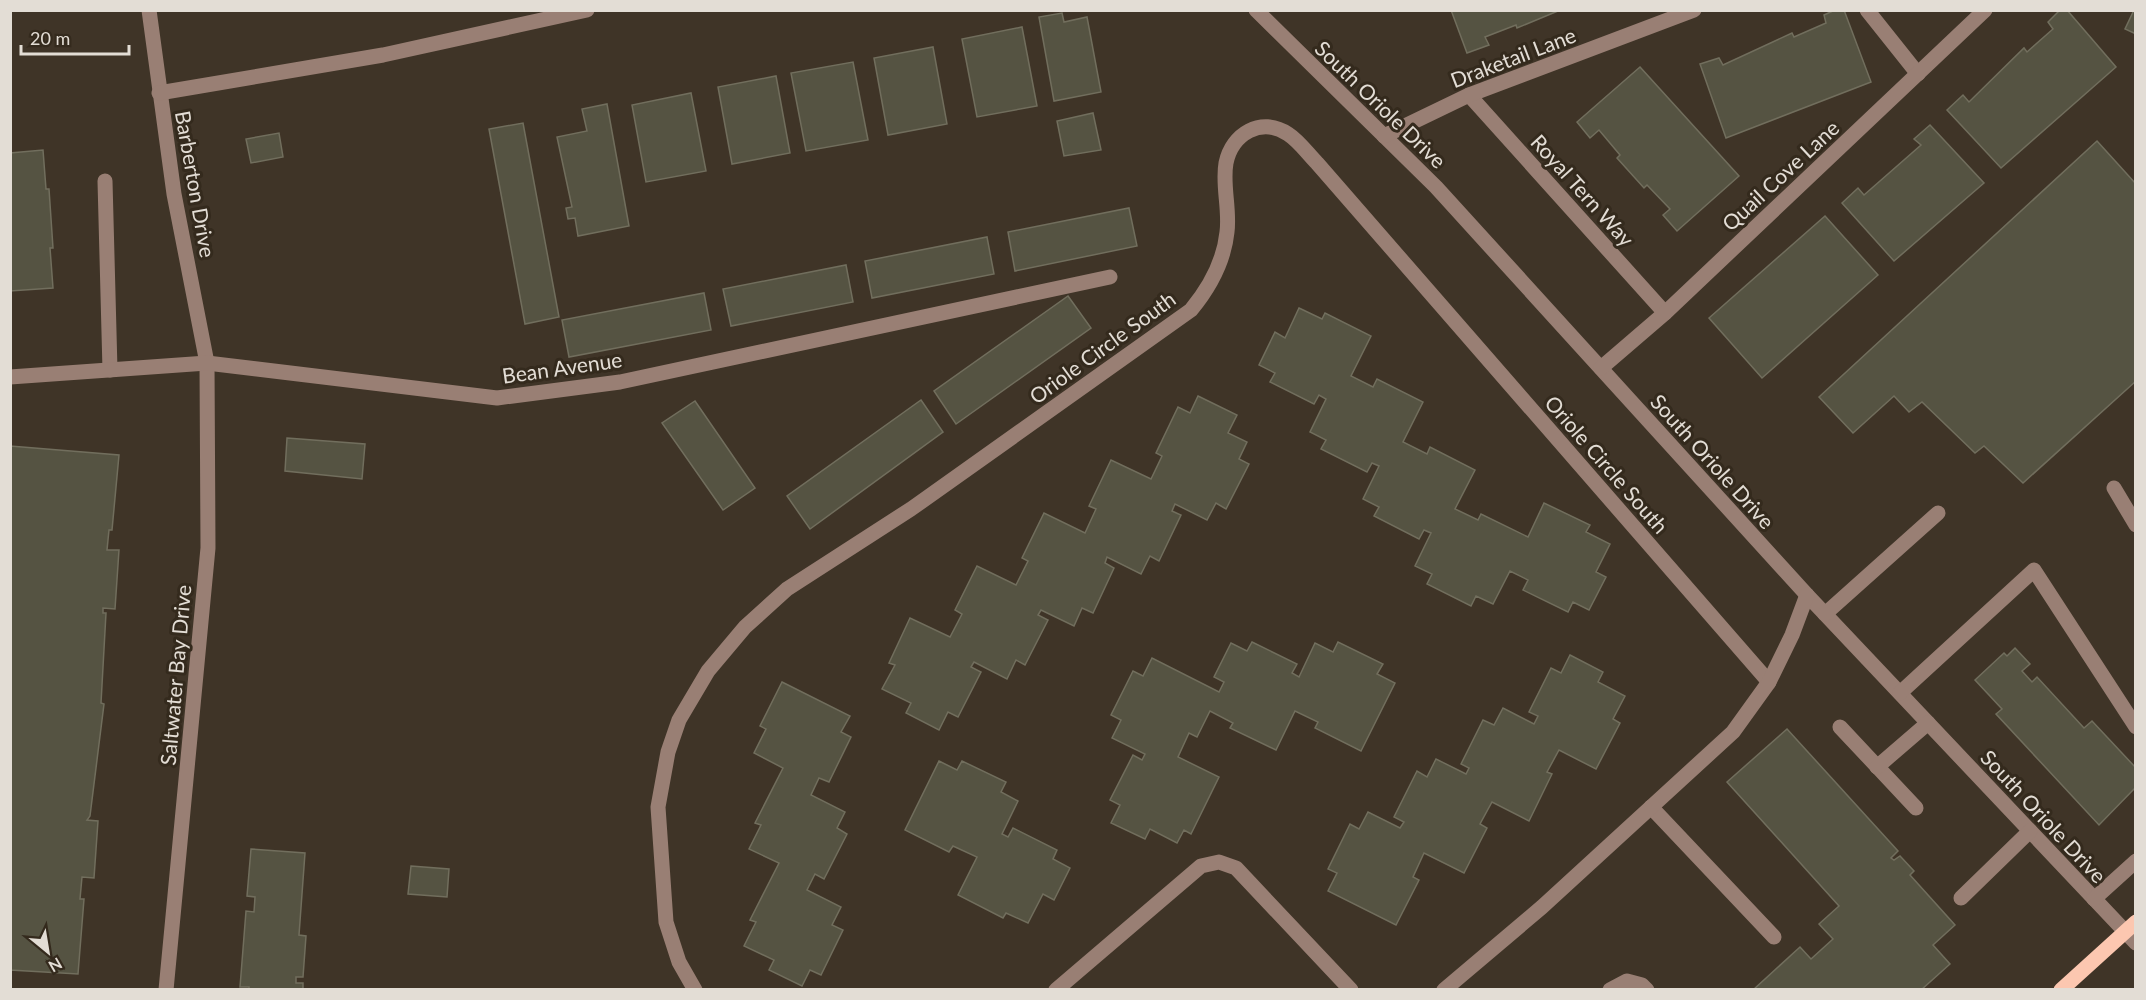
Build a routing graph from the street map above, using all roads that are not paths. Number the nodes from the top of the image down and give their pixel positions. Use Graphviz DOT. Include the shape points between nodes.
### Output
graph roads {
  1 [pos="148,10"];
  2 [pos="586,10"];
  3 [pos="1256,10"];
  4 [pos="1694,10"];
  5 [pos="1867,10"];
  6 [pos="1985,10"];
  7 [pos="1918,74"];
  8 [pos="159,93"];
  9 [pos="1469,95"];
  10 [pos="1384,136"];
  11 [pos="105,181"];
  12 [pos="1110,277"];
  13 [pos="1665,313"];
  14 [pos="207,363"];
  15 [pos="1601,368"];
  16 [pos="110,370"];
  17 [pos="10,377"];
  18 [pos="2114,488"];
  19 [pos="1938,513"];
  20 [pos="2136,525"];
  21 [pos="1807,595"];
  22 [pos="1825,614"];
  23 [pos="1769,682"];
  24 [pos="1899,693"];
  25 [pos="1928,723"];
  26 [pos="1840,727"];
  27 [pos="2136,727"];
  28 [pos="1877,767"];
  29 [pos="1651,807"];
  30 [pos="1916,808"];
  31 [pos="2030,831"];
  32 [pos="2136,861"];
  33 [pos="1961,898"];
  34 [pos="2094,899"];
  35 [pos="2132,933"];
  36 [pos="1774,937"];
  37 [pos="166,990"];
  38 [pos="695,990"];
  39 [pos="1056,990"];
  40 [pos="1351,990"];
  41 [pos="1444,990"];
  42 [pos="1610,990"];
  43 [pos="1647,990"];
  44 [pos="2061,990"];
  1 -- 8 [label="street, Barberton Drive"];
  2 -- 8 [label="street" via="383,55"];
  3 -- 10 [label="street, South Oriole Drive"];
  4 -- 9 [label="street, Draketail Lane"];
  5 -- 7 [label="street"];
  6 -- 7 [label="street, Quail Cove Lane"];
  7 -- 13 [label="street, Quail Cove Lane"];
  8 -- 14 [label="street, Barberton Drive"];
  9 -- 10 [label="street, Draketail Lane"];
  9 -- 13 [label="street, Royal Tern Way"];
  10 -- 15 [label="street, South Oriole Drive" via="1436,187"];
  11 -- 16 [label="street"];
  12 -- 14 [label="street, Bean Avenue" via="620,382 497,398"];
  13 -- 15 [label="street, Quail Cove Lane"];
  14 -- 16 [label="street, Bean Avenue"];
  14 -- 37 [label="street, Saltwater Bay Drive" via="208,548"];
  15 -- 21 [label="street, South Oriole Drive"];
  16 -- 17 [label="street, Bean Avenue"];
  18 -- 20 [label="street"];
  19 -- 22 [label="street"];
  21 -- 22 [label="street, South Oriole Drive"];
  21 -- 23 [label="street"];
  22 -- 24 [label="street, South Oriole Drive"];
  23 -- 29 [label="street" via="1733,732"];
  23 -- 38 [label="street, Oriole Circle South" via="1317,163 1289,134 1275,128 1257,128 1240,135 1230,147 1226,165 1228,231 1220,264 1191,310 911,508 787,589 745,627 708,671 679,720 668,752 658,807 666,922 679,962"];
  24 -- 25 [label="street, South Oriole Drive"];
  24 -- 27 [label="street" via="2034,570"];
  25 -- 28 [label="street"];
  25 -- 31 [label="street, South Oriole Drive"];
  26 -- 28 [label="street"];
  28 -- 30 [label="street"];
  29 -- 36 [label="street"];
  29 -- 41 [label="street"];
  31 -- 33 [label="street"];
  31 -- 34 [label="street, South Oriole Drive"];
  32 -- 34 [label="street"];
  34 -- 35 [label="street, South Oriole Drive"];
  35 -- 44 [label="main road"];
  39 -- 40 [label="street" via="1201,866 1219,862 1236,868"];
  42 -- 43 [label="street" via="1627,981"];
}
